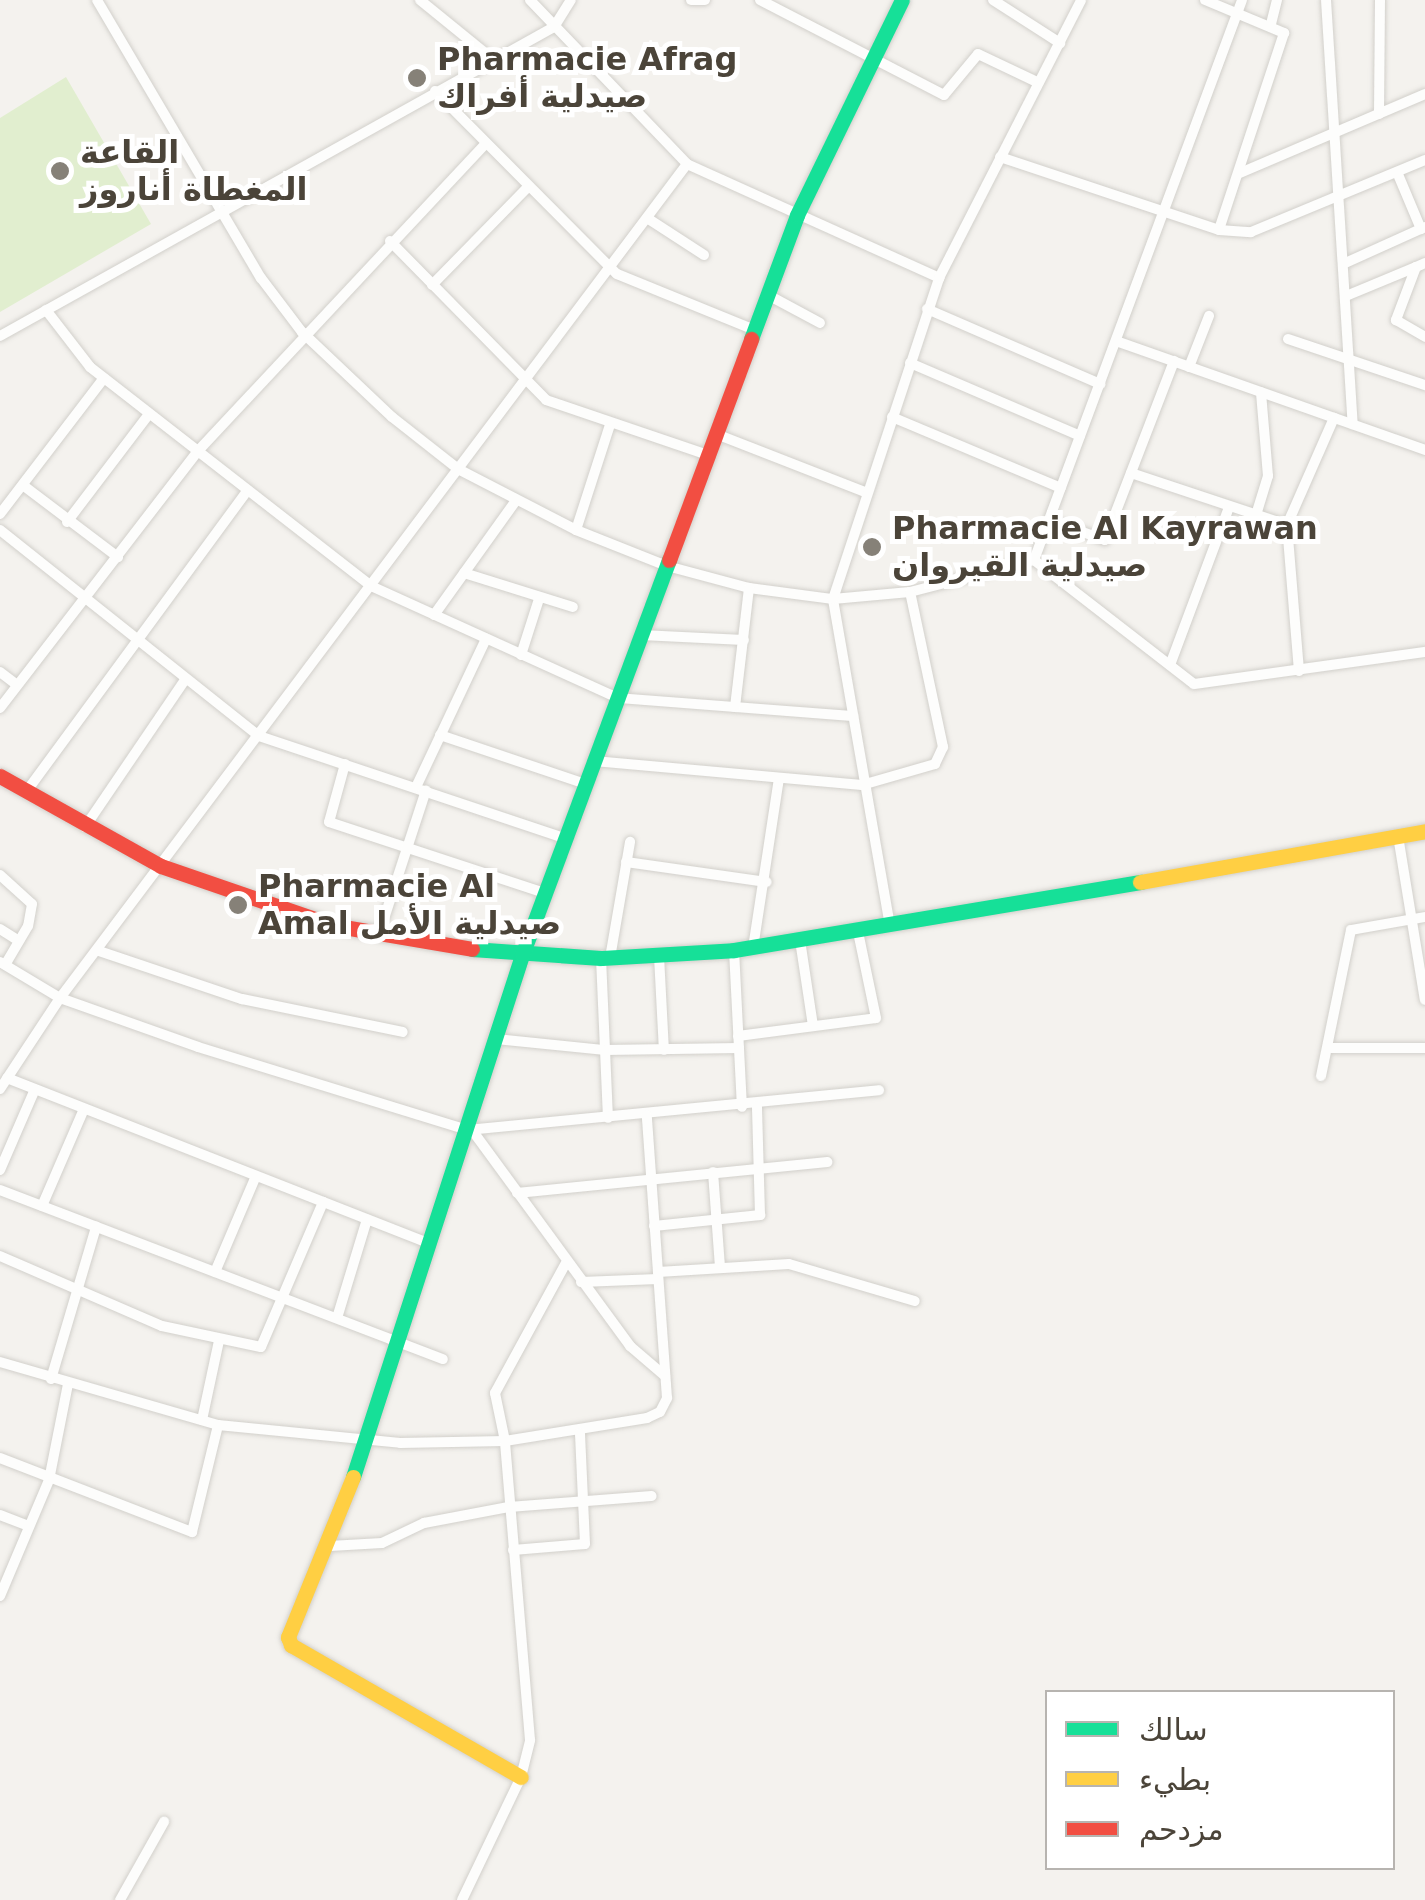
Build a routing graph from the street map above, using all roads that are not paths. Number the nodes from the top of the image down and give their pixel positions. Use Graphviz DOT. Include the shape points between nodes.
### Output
graph roads {
  1 [pos="97,0"];
  2 [pos="420,0"];
  3 [pos="530,0"];
  4 [pos="571,0"];
  5 [pos="691,0"];
  6 [pos="704,0"];
  7 [pos="760,0"];
  8 [pos="902,0"];
  9 [pos="993,0"];
  10 [pos="1081,0"];
  11 [pos="1205,0"];
  12 [pos="1277,0"];
  13 [pos="1326,0"];
  14 [pos="1380,0"];
  15 [pos="1240,5"];
  16 [pos="1271,24"];
  17 [pos="554,27"];
  18 [pos="1060,43"];
  19 [pos="496,61"];
  20 [pos="873,62"];
  21 [pos="1038,82"];
  22 [pos="435,91"];
  23 [pos="1425,94"];
  24 [pos="1379,114"];
  25 [pos="1332,133"];
  26 [pos="483,146"];
  27 [pos="1000,157"];
  28 [pos="1425,160"];
  29 [pos="687,164"];
  30 [pos="1397,172"];
  31 [pos="1240,173"];
  32 [pos="526,188"];
  33 [pos="1338,197"];
  34 [pos="221,212"];
  35 [pos="1163,213"];
  36 [pos="797,216"];
  37 [pos="646,218"];
  38 [pos="1423,228"];
  39 [pos="1219,230"];
  40 [pos="390,241"];
  41 [pos="704,255"];
  42 [pos="1343,264"];
  43 [pos="1420,265"];
  44 [pos="609,268"];
  45 [pos="939,278"];
  46 [pos="432,285"];
  47 [pos="768,295"];
  48 [pos="1346,296"];
  49 [pos="927,309"];
  50 [pos="46,310"];
  51 [pos="1209,316"];
  52 [pos="820,323"];
  53 [pos="754,330"];
  54 [pos="302,332"];
  55 [pos="0,336"];
  56 [pos="1425,337"];
  57 [pos="1288,339"];
  58 [pos="1116,340"];
  59 [pos="1174,361"];
  60 [pos="1350,361"];
  61 [pos="910,362"];
  62 [pos="1189,367"];
  63 [pos="104,378"];
  64 [pos="525,380"];
  65 [pos="1100,384"];
  66 [pos="1425,385"];
  67 [pos="1261,392"];
  68 [pos="149,414"];
  69 [pos="892,417"];
  70 [pos="1334,418"];
  71 [pos="1353,424"];
  72 [pos="610,426"];
  73 [pos="716,434"];
  74 [pos="1080,436"];
  75 [pos="1425,450"];
  76 [pos="197,452"];
  77 [pos="708,455"];
  78 [pos="458,469"];
  79 [pos="1131,473"];
  80 [pos="24,486"];
  81 [pos="1061,488"];
  82 [pos="248,491"];
  83 [pos="865,492"];
  84 [pos="515,502"];
  85 [pos="1230,506"];
  86 [pos="0,514"];
  87 [pos="1256,515"];
  88 [pos="1049,520"];
  89 [pos="67,522"];
  90 [pos="1287,524"];
  91 [pos="0,530"];
  92 [pos="576,530"];
  93 [pos="118,557"];
  94 [pos="1034,560"];
  95 [pos="667,566"];
  96 [pos="464,572"];
  97 [pos="371,586"];
  98 [pos="749,588"];
  99 [pos="910,592"];
  100 [pos="83,598"];
  101 [pos="833,598"];
  102 [pos="539,599"];
  103 [pos="573,607"];
  104 [pos="434,615"];
  105 [pos="641,636"];
  106 [pos="486,638"];
  107 [pos="744,640"];
  108 [pos="135,642"];
  109 [pos="1425,652"];
  110 [pos="522,655"];
  111 [pos="1170,666"];
  112 [pos="1299,671"];
  113 [pos="0,672"];
  114 [pos="184,680"];
  115 [pos="18,685"];
  116 [pos="618,698"];
  117 [pos="735,707"];
  118 [pos="0,708"];
  119 [pos="852,716"];
  120 [pos="440,735"];
  121 [pos="259,736"];
  122 [pos="594,761"];
  123 [pos="345,764"];
  124 [pos="0,776"];
  125 [pos="779,778"];
  126 [pos="586,784"];
  127 [pos="862,784"];
  128 [pos="421,789"];
  129 [pos="25,794"];
  130 [pos="84,828"];
  131 [pos="1425,831"];
  132 [pos="1398,836"];
  133 [pos="566,839"];
  134 [pos="630,842"];
  135 [pos="406,848"];
  136 [pos="626,862"];
  137 [pos="161,866"];
  138 [pos="0,876"];
  139 [pos="767,882"];
  140 [pos="546,894"];
  141 [pos="1425,917"];
  142 [pos="1412,920"];
  143 [pos="890,926"];
  144 [pos="0,929"];
  145 [pos="858,932"];
  146 [pos="378,934"];
  147 [pos="800,940"];
  148 [pos="18,941"];
  149 [pos="753,948"];
  150 [pos="734,950"];
  151 [pos="99,951"];
  152 [pos="522,955"];
  153 [pos="659,956"];
  154 [pos="605,958"];
  155 [pos="2,963"];
  156 [pos="60,998"];
  157 [pos="1425,1000"];
  158 [pos="814,1026"];
  159 [pos="403,1032"];
  160 [pos="496,1039"];
  161 [pos="739,1042"];
  162 [pos="1330,1048"];
  163 [pos="1425,1048"];
  164 [pos="605,1050"];
  165 [pos="664,1050"];
  166 [pos="1321,1076"];
  167 [pos="3,1084"];
  168 [pos="35,1090"];
  169 [pos="878,1090"];
  170 [pos="757,1106"];
  171 [pos="742,1107"];
  172 [pos="84,1108"];
  173 [pos="646,1116"];
  174 [pos="608,1118"];
  175 [pos="470,1130"];
  176 [pos="827,1162"];
  177 [pos="762,1168"];
  178 [pos="0,1170"];
  179 [pos="713,1172"];
  180 [pos="256,1176"];
  181 [pos="651,1178"];
  182 [pos="0,1190"];
  183 [pos="517,1192"];
  184 [pos="324,1202"];
  185 [pos="42,1206"];
  186 [pos="367,1220"];
  187 [pos="717,1222"];
  188 [pos="654,1226"];
  189 [pos="96,1227"];
  190 [pos="430,1244"];
  191 [pos="0,1256"];
  192 [pos="566,1264"];
  193 [pos="720,1268"];
  194 [pos="215,1272"];
  195 [pos="658,1275"];
  196 [pos="581,1282"];
  197 [pos="74,1286"];
  198 [pos="281,1297"];
  199 [pos="915,1301"];
  200 [pos="337,1318"];
  201 [pos="219,1341"];
  202 [pos="398,1342"];
  203 [pos="443,1359"];
  204 [pos="0,1362"];
  205 [pos="665,1376"];
  206 [pos="51,1378"];
  207 [pos="68,1384"];
  208 [pos="202,1420"];
  209 [pos="218,1424"];
  210 [pos="580,1432"];
  211 [pos="364,1440"];
  212 [pos="506,1441"];
  213 [pos="0,1458"];
  214 [pos="50,1480"];
  215 [pos="652,1496"];
  216 [pos="584,1502"];
  217 [pos="509,1507"];
  218 [pos="0,1515"];
  219 [pos="29,1526"];
  220 [pos="330,1546"];
  221 [pos="513,1550"];
  222 [pos="0,1596"];
  223 [pos="521,1777"];
  224 [pos="164,1822"];
  225 [pos="120,1900"];
  226 [pos="462,1900"];
  1 -- 34 [label="street"];
  2 -- 19 [label="street"];
  3 -- 17 [label="street"];
  4 -- 17 [label="street"];
  5 -- 6 [label="street"];
  7 -- 20 [label="street"];
  8 -- 20 [label="street"];
  9 -- 18 [label="street"];
  10 -- 18 [label="street"];
  11 -- 15 [label="street"];
  12 -- 16 [label="street"];
  13 -- 25 [label="street"];
  14 -- 24 [label="street"];
  15 -- 16 [label="street"];
  15 -- 35 [label="street"];
  16 -- 31 [label="street" via="1284,35"];
  17 -- 19 [label="street"];
  17 -- 29 [label="street"];
  18 -- 21 [label="street"];
  19 -- 22 [label="street"];
  20 -- 21 [label="street" via="944,95 978,54"];
  20 -- 36 [label="street"];
  21 -- 27 [label="street"];
  22 -- 26 [label="street"];
  22 -- 34 [label="street"];
  23 -- 24 [label="street"];
  24 -- 25 [label="street"];
  25 -- 31 [label="street"];
  25 -- 33 [label="street"];
  26 -- 32 [label="street"];
  26 -- 40 [label="street"];
  27 -- 35 [label="street"];
  27 -- 45 [label="street"];
  28 -- 30 [label="street"];
  29 -- 36 [label="street"];
  29 -- 37 [label="street"];
  30 -- 33 [label="street"];
  30 -- 38 [label="street"];
  31 -- 39 [label="street"];
  32 -- 44 [label="street"];
  32 -- 46 [label="street"];
  33 -- 39 [label="street" via="1250,232"];
  33 -- 42 [label="street"];
  34 -- 50 [label="street"];
  34 -- 54 [label="street"];
  35 -- 39 [label="street"];
  35 -- 58 [label="street"];
  36 -- 45 [label="street"];
  36 -- 47 [label="street"];
  37 -- 41 [label="street"];
  37 -- 44 [label="street"];
  38 -- 42 [label="street"];
  40 -- 46 [label="street"];
  40 -- 54 [label="street"];
  42 -- 48 [label="street"];
  43 -- 48 [label="street"];
  43 -- 56 [label="street" via="1396,320"];
  44 -- 53 [label="street" via="665,298"];
  44 -- 64 [label="street"];
  45 -- 49 [label="street"];
  46 -- 64 [label="street"];
  47 -- 52 [label="street"];
  47 -- 53 [label="street"];
  48 -- 60 [label="street"];
  49 -- 61 [label="street"];
  49 -- 65 [label="street"];
  50 -- 55 [label="street"];
  50 -- 63 [label="street"];
  51 -- 62 [label="street"];
  53 -- 73 [label="street"];
  54 -- 76 [label="street"];
  54 -- 78 [label="street"];
  57 -- 60 [label="street"];
  58 -- 59 [label="street"];
  58 -- 65 [label="street"];
  59 -- 62 [label="street"];
  59 -- 79 [label="street"];
  60 -- 66 [label="street"];
  60 -- 71 [label="street"];
  61 -- 69 [label="street"];
  61 -- 74 [label="street"];
  62 -- 67 [label="street"];
  63 -- 68 [label="street"];
  63 -- 80 [label="street"];
  64 -- 72 [label="street" via="556,406"];
  64 -- 78 [label="street"];
  65 -- 74 [label="street"];
  67 -- 70 [label="street"];
  67 -- 87 [label="street" via="1268,476"];
  68 -- 76 [label="street"];
  68 -- 89 [label="street"];
  69 -- 81 [label="street"];
  69 -- 83 [label="street"];
  70 -- 71 [label="street"];
  70 -- 90 [label="street"];
  71 -- 75 [label="street"];
  72 -- 77 [label="street"];
  72 -- 92 [label="street"];
  73 -- 77 [label="street"];
  73 -- 83 [label="street"];
  74 -- 81 [label="street"];
  76 -- 82 [label="street"];
  76 -- 93 [label="street"];
  77 -- 95 [label="street"];
  78 -- 84 [label="street"];
  78 -- 97 [label="street"];
  79 -- 85 [label="street"];
  79 -- 88 [label="street" via="1105,540"];
  80 -- 86 [label="street"];
  80 -- 89 [label="street"];
  81 -- 88 [label="street"];
  82 -- 97 [label="street"];
  82 -- 108 [label="street"];
  83 -- 101 [label="street"];
  84 -- 92 [label="street"];
  84 -- 96 [label="street"];
  85 -- 87 [label="street"];
  85 -- 111 [label="street"];
  87 -- 90 [label="street"];
  88 -- 94 [label="street"];
  89 -- 93 [label="street"];
  90 -- 112 [label="street"];
  91 -- 100 [label="street"];
  92 -- 95 [label="street"];
  93 -- 100 [label="street"];
  94 -- 99 [label="street"];
  94 -- 111 [label="street"];
  95 -- 98 [label="street"];
  95 -- 105 [label="street"];
  96 -- 102 [label="street"];
  96 -- 104 [label="street"];
  97 -- 104 [label="street"];
  97 -- 121 [label="street"];
  98 -- 101 [label="street"];
  98 -- 107 [label="street"];
  99 -- 101 [label="street"];
  99 -- 127 [label="street" via="940,756 925,769"];
  100 -- 108 [label="street"];
  100 -- 115 [label="street"];
  101 -- 119 [label="street"];
  102 -- 103 [label="street"];
  102 -- 110 [label="street"];
  104 -- 106 [label="street"];
  105 -- 107 [label="street"];
  105 -- 116 [label="street"];
  106 -- 110 [label="street"];
  106 -- 120 [label="street"];
  107 -- 117 [label="street"];
  108 -- 114 [label="street"];
  108 -- 129 [label="street"];
  109 -- 112 [label="street"];
  110 -- 116 [label="street"];
  111 -- 112 [label="street" via="1202,685"];
  113 -- 115 [label="street"];
  114 -- 121 [label="street"];
  114 -- 130 [label="street"];
  115 -- 118 [label="street"];
  116 -- 117 [label="street"];
  116 -- 122 [label="street"];
  117 -- 119 [label="street"];
  119 -- 127 [label="street"];
  120 -- 126 [label="street"];
  120 -- 128 [label="street"];
  121 -- 123 [label="street"];
  121 -- 137 [label="street"];
  122 -- 125 [label="street"];
  122 -- 126 [label="street"];
  123 -- 128 [label="street"];
  123 -- 135 [label="street" via="330,822"];
  124 -- 129 [label="street"];
  125 -- 127 [label="street"];
  125 -- 139 [label="street"];
  126 -- 133 [label="street"];
  127 -- 143 [label="street"];
  128 -- 133 [label="street"];
  128 -- 135 [label="street"];
  129 -- 130 [label="street"];
  130 -- 137 [label="street"];
  131 -- 132 [label="street"];
  132 -- 142 [label="street"];
  132 -- 143 [label="street"];
  133 -- 140 [label="street"];
  134 -- 136 [label="street"];
  135 -- 140 [label="street"];
  135 -- 146 [label="street"];
  136 -- 139 [label="street"];
  136 -- 154 [label="street"];
  137 -- 146 [label="street" via="229,893"];
  137 -- 151 [label="street"];
  138 -- 148 [label="street" via="32,904"];
  139 -- 149 [label="street"];
  140 -- 152 [label="street"];
  141 -- 142 [label="street"];
  142 -- 157 [label="street"];
  142 -- 162 [label="street" via="1351,930"];
  143 -- 145 [label="street"];
  144 -- 148 [label="street"];
  145 -- 147 [label="street"];
  145 -- 158 [label="street" via="876,1018"];
  146 -- 152 [label="street"];
  147 -- 149 [label="street"];
  147 -- 158 [label="street"];
  148 -- 155 [label="street"];
  149 -- 150 [label="street"];
  150 -- 153 [label="street"];
  150 -- 161 [label="street"];
  151 -- 156 [label="street"];
  151 -- 159 [label="street" via="242,999"];
  152 -- 154 [label="street"];
  152 -- 160 [label="street"];
  153 -- 154 [label="street"];
  153 -- 165 [label="street"];
  154 -- 164 [label="street"];
  155 -- 156 [label="street"];
  156 -- 167 [label="street"];
  156 -- 175 [label="street" via="256,1067"];
  158 -- 161 [label="street"];
  160 -- 164 [label="street"];
  160 -- 175 [label="street"];
  161 -- 165 [label="street"];
  161 -- 171 [label="street"];
  162 -- 163 [label="street"];
  162 -- 166 [label="street"];
  164 -- 165 [label="street"];
  164 -- 174 [label="street"];
  167 -- 168 [label="street"];
  168 -- 172 [label="street"];
  168 -- 178 [label="street"];
  169 -- 170 [label="street"];
  170 -- 171 [label="street"];
  170 -- 177 [label="street"];
  171 -- 173 [label="street"];
  172 -- 180 [label="street"];
  172 -- 185 [label="street"];
  173 -- 174 [label="street"];
  173 -- 181 [label="street"];
  174 -- 175 [label="street"];
  175 -- 183 [label="street"];
  175 -- 190 [label="street"];
  176 -- 177 [label="street"];
  177 -- 179 [label="street"];
  177 -- 187 [label="street" via="760,1216"];
  179 -- 181 [label="street"];
  179 -- 187 [label="street"];
  180 -- 184 [label="street"];
  180 -- 194 [label="street"];
  181 -- 183 [label="street"];
  181 -- 188 [label="street"];
  182 -- 185 [label="street"];
  183 -- 192 [label="street"];
  184 -- 186 [label="street"];
  184 -- 198 [label="street"];
  185 -- 189 [label="street"];
  186 -- 190 [label="street"];
  186 -- 200 [label="street"];
  187 -- 188 [label="street"];
  187 -- 193 [label="street"];
  188 -- 195 [label="street"];
  189 -- 194 [label="street"];
  189 -- 197 [label="street"];
  190 -- 202 [label="street"];
  191 -- 197 [label="street"];
  192 -- 196 [label="street"];
  192 -- 212 [label="street" via="500,1379 495,1404"];
  193 -- 195 [label="street"];
  193 -- 199 [label="street" via="789,1264"];
  194 -- 198 [label="street"];
  195 -- 196 [label="street"];
  195 -- 205 [label="street"];
  196 -- 205 [label="street" via="630,1346"];
  197 -- 201 [label="street" via="162,1326"];
  197 -- 206 [label="street"];
  198 -- 200 [label="street"];
  198 -- 201 [label="street" via="261,1347"];
  200 -- 202 [label="street"];
  201 -- 208 [label="street"];
  202 -- 203 [label="street"];
  202 -- 211 [label="street"];
  204 -- 206 [label="street"];
  205 -- 210 [label="street" via="660,1412"];
  206 -- 207 [label="street"];
  207 -- 208 [label="street"];
  207 -- 214 [label="street"];
  208 -- 209 [label="street"];
  209 -- 211 [label="street"];
  209 -- 214 [label="street" via="192,1532"];
  210 -- 212 [label="street"];
  210 -- 216 [label="street"];
  211 -- 212 [label="street" via="452,1446"];
  211 -- 220 [label="street"];
  212 -- 217 [label="street"];
  213 -- 214 [label="street"];
  214 -- 219 [label="street"];
  215 -- 216 [label="street"];
  216 -- 217 [label="street"];
  216 -- 221 [label="street" via="582,1545"];
  217 -- 220 [label="street" via="424,1523 382,1543"];
  217 -- 221 [label="street"];
  218 -- 219 [label="street"];
  219 -- 222 [label="street"];
  220 -- 223 [label="street" via="288,1638 291,1645"];
  221 -- 223 [label="street" via="530,1740"];
  223 -- 226 [label="street"];
  224 -- 225 [label="street"];
}
